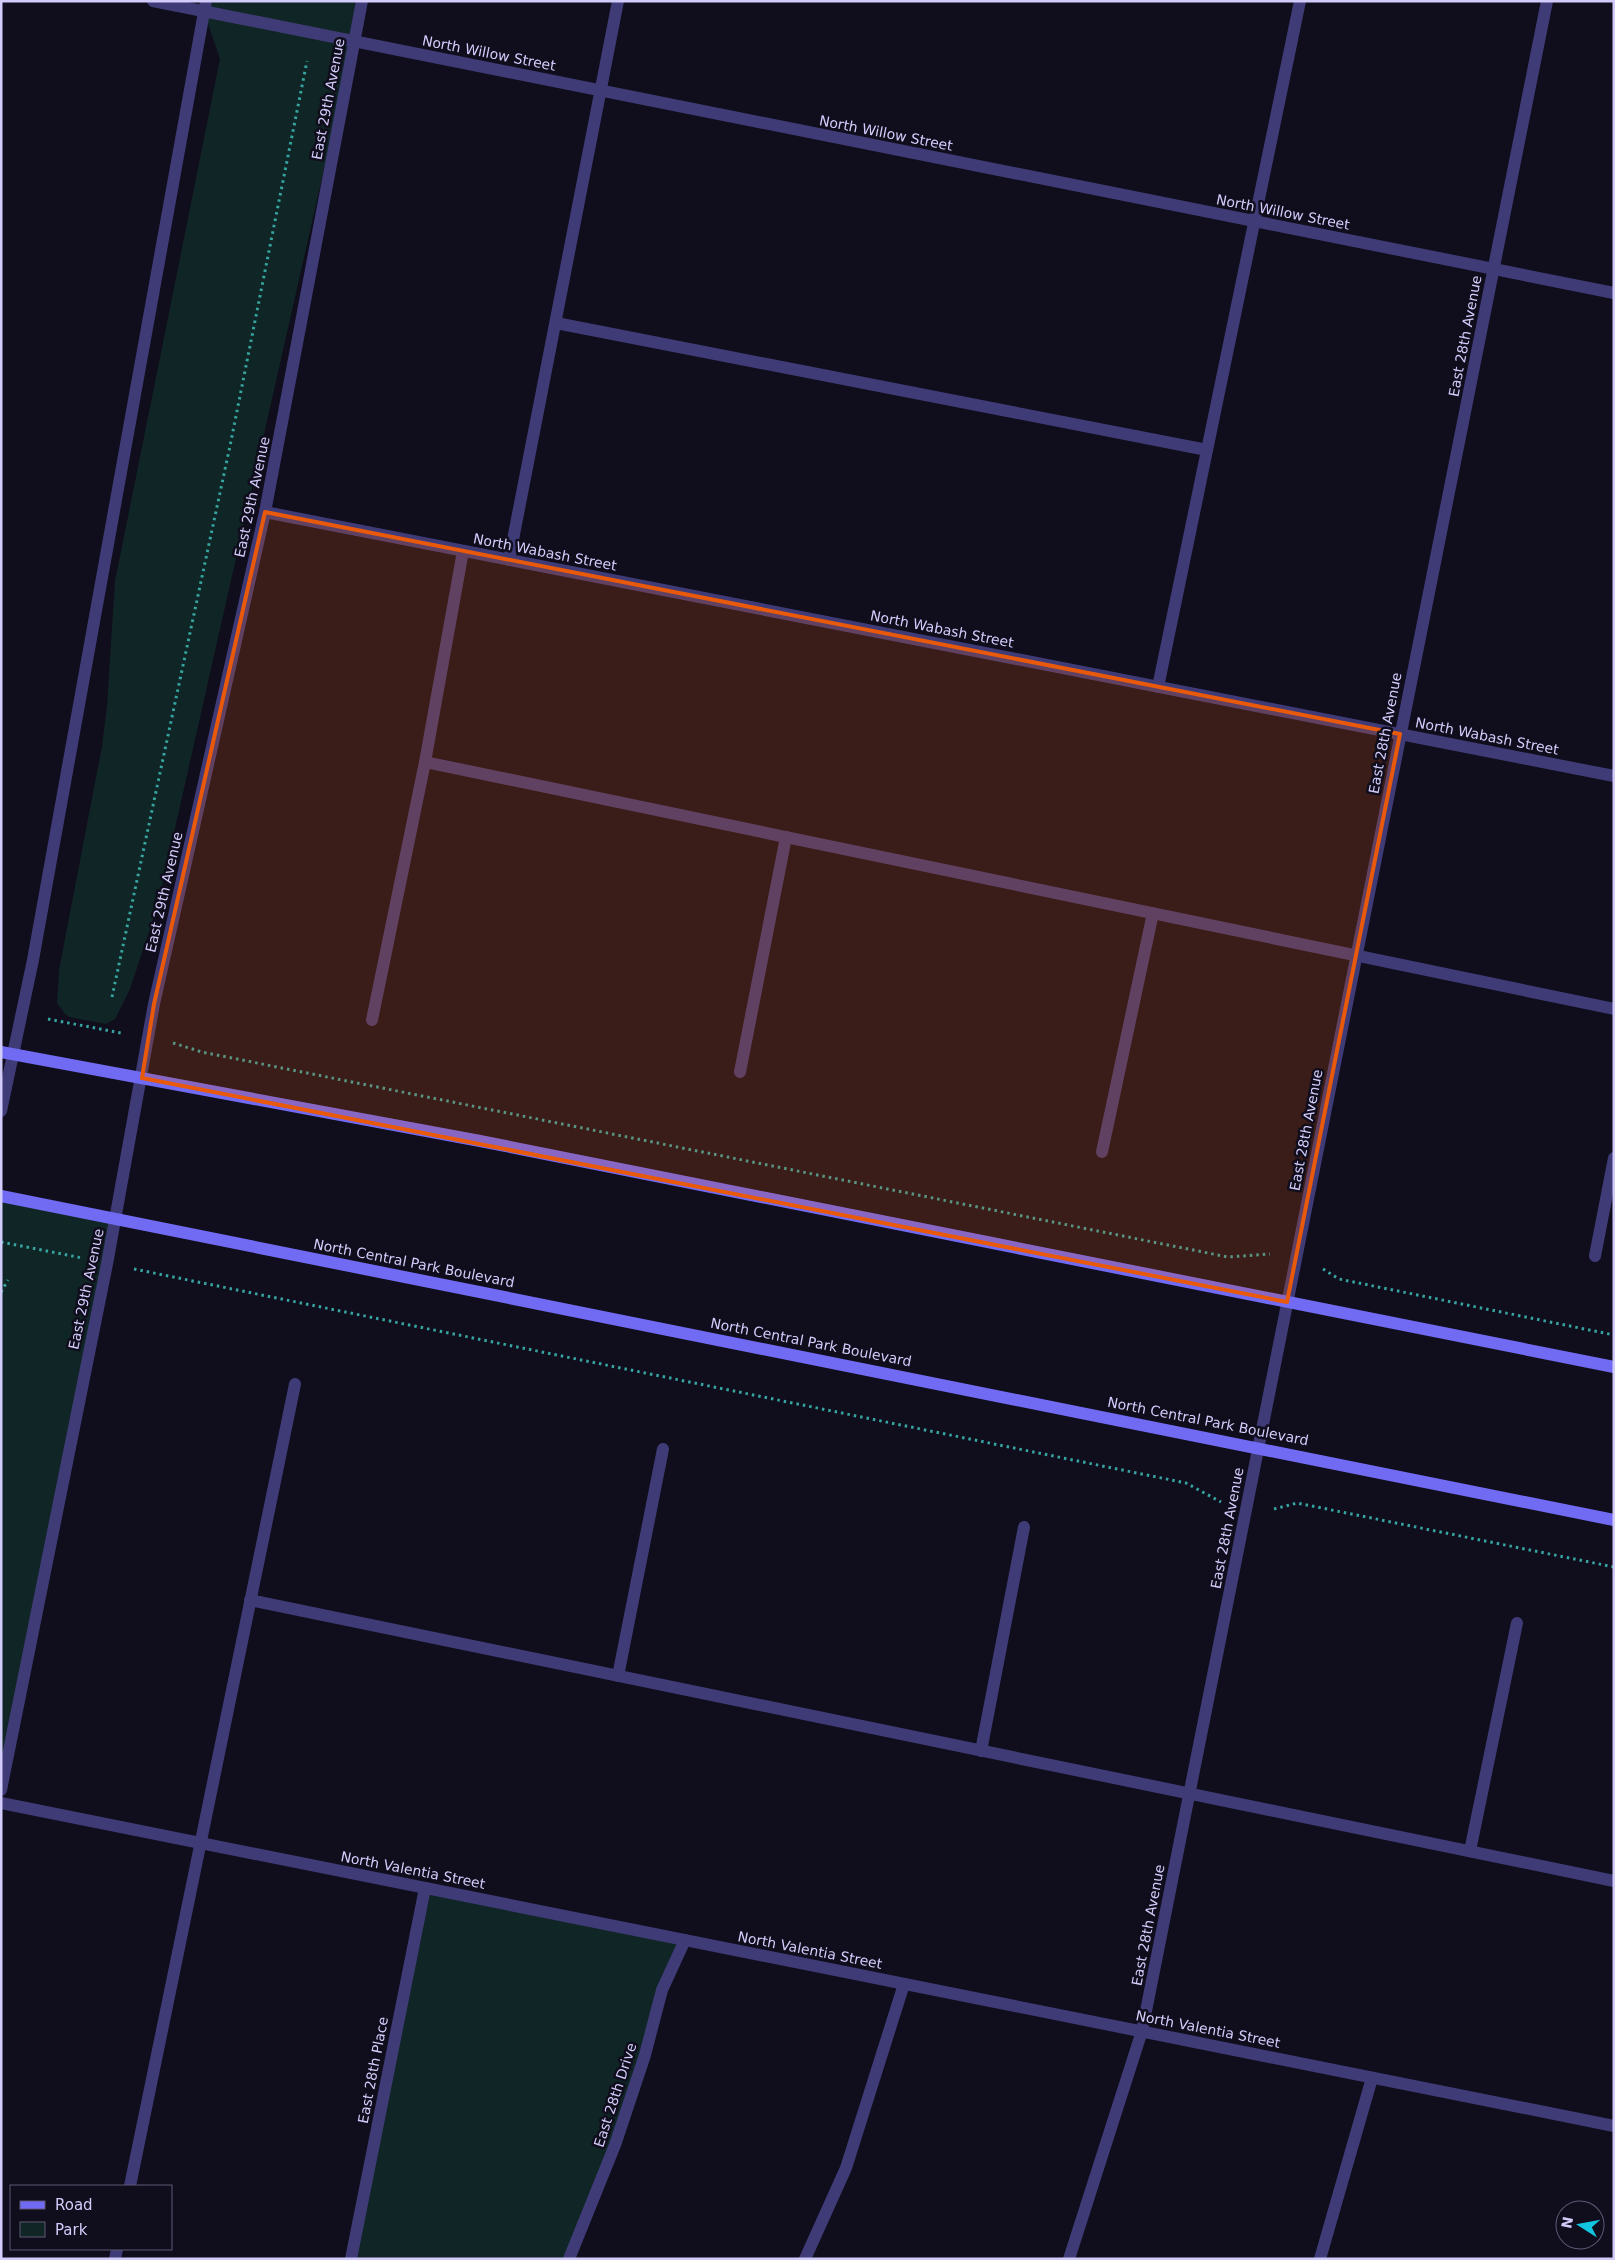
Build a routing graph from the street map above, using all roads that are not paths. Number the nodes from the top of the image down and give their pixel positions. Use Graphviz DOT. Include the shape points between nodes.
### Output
graph roads {
  1 [pos="153,1"];
  2 [pos="362,1"];
  3 [pos="618,1"];
  4 [pos="1300,1"];
  5 [pos="1547,1"];
  6 [pos="205,7"];
  7 [pos="354,42"];
  8 [pos="601,91"];
  9 [pos="1254,222"];
  10 [pos="1493,269"];
  11 [pos="1614,293"];
  12 [pos="556,323"];
  13 [pos="1207,450"];
  14 [pos="265,512"];
  15 [pos="463,551"];
  16 [pos="510,560"];
  17 [pos="1158,687"];
  18 [pos="1400,734"];
  19 [pos="424,762"];
  20 [pos="1614,776"];
  21 [pos="786,837"];
  22 [pos="1153,913"];
  23 [pos="1357,955"];
  24 [pos="1614,1009"];
  25 [pos="372,1020"];
  26 [pos="8,1053"];
  27 [pos="740,1072"];
  28 [pos="142,1078"];
  29 [pos="1,1111"];
  30 [pos="1102,1152"];
  31 [pos="1614,1158"];
  32 [pos="1,1196"];
  33 [pos="116,1219"];
  34 [pos="1595,1256"];
  35 [pos="1287,1302"];
  36 [pos="1614,1367"];
  37 [pos="295,1384"];
  38 [pos="1258,1447"];
  39 [pos="663,1449"];
  40 [pos="1614,1520"];
  41 [pos="1024,1527"];
  42 [pos="250,1600"];
  43 [pos="1517,1623"];
  44 [pos="618,1676"];
  45 [pos="981,1751"];
  46 [pos="1,1790"];
  47 [pos="1190,1793"];
  48 [pos="1,1803"];
  49 [pos="200,1842"];
  50 [pos="1470,1851"];
  51 [pos="1614,1881"];
  52 [pos="425,1888"];
  53 [pos="684,1940"];
  54 [pos="904,1984"];
  55 [pos="1142,2031"];
  56 [pos="1372,2078"];
  57 [pos="1614,2126"];
  58 [pos="130,2185"];
  59 [pos="351,2259"];
  60 [pos="569,2259"];
  61 [pos="805,2259"];
  62 [pos="1069,2259"];
  63 [pos="1320,2259"];
  1 -- 6 [label="street, North Willow Street"];
  2 -- 7 [label="street, East 29th Avenue"];
  3 -- 8 [label="street"];
  4 -- 9 [label="street"];
  5 -- 10 [label="street, East 28th Avenue"];
  6 -- 7 [label="street, North Willow Street"];
  6 -- 26 [label="street" via="33,960"];
  7 -- 8 [label="street, North Willow Street"];
  7 -- 14 [label="street, East 29th Avenue"];
  8 -- 9 [label="street, North Willow Street"];
  8 -- 12 [label="street"];
  9 -- 10 [label="street, North Willow Street"];
  9 -- 13 [label="street"];
  10 -- 11 [label="street, North Willow Street"];
  10 -- 18 [label="street, East 28th Avenue"];
  12 -- 13 [label="street"];
  12 -- 16 [label="street"];
  13 -- 17 [label="street"];
  14 -- 15 [label="street, North Wabash Street"];
  14 -- 28 [label="street, East 29th Avenue" via="154,1004"];
  15 -- 16 [label="street, North Wabash Street"];
  15 -- 19 [label="street"];
  16 -- 17 [label="street, North Wabash Street"];
  17 -- 18 [label="street, North Wabash Street"];
  18 -- 20 [label="street, North Wabash Street"];
  18 -- 23 [label="street, East 28th Avenue"];
  19 -- 21 [label="street"];
  19 -- 25 [label="street"];
  21 -- 22 [label="street"];
  21 -- 27 [label="street"];
  22 -- 23 [label="street"];
  22 -- 30 [label="street"];
  23 -- 24 [label="street"];
  23 -- 35 [label="street, East 28th Avenue"];
  26 -- 28 [label="main road"];
  26 -- 29 [label="street"];
  28 -- 33 [label="street, East 29th Avenue"];
  28 -- 35 [label="main road" via="480,1141"];
  31 -- 34 [label="street"];
  32 -- 33 [label="main road, North Central Park Boulevard"];
  33 -- 38 [label="main road, North Central Park Boulevard"];
  33 -- 46 [label="street, East 29th Avenue"];
  35 -- 36 [label="main road"];
  35 -- 38 [label="street, East 28th Avenue"];
  37 -- 42 [label="street"];
  38 -- 40 [label="main road, North Central Park Boulevard"];
  38 -- 47 [label="street, East 28th Avenue"];
  39 -- 44 [label="street"];
  41 -- 45 [label="street"];
  42 -- 44 [label="street"];
  42 -- 49 [label="street"];
  43 -- 50 [label="street"];
  44 -- 45 [label="street"];
  45 -- 47 [label="street"];
  47 -- 50 [label="street"];
  47 -- 55 [label="street, East 28th Avenue"];
  48 -- 49 [label="street, North Valentia Street"];
  49 -- 52 [label="street, North Valentia Street"];
  49 -- 58 [label="street"];
  50 -- 51 [label="street"];
  52 -- 53 [label="street, North Valentia Street"];
  52 -- 59 [label="street, East 28th Place"];
  53 -- 54 [label="street, North Valentia Street"];
  53 -- 60 [label="street, East 28th Drive" via="662,1990 645,2055 615,2145"];
  54 -- 55 [label="street, North Valentia Street"];
  54 -- 61 [label="street" via="846,2168"];
  55 -- 56 [label="street, North Valentia Street"];
  55 -- 62 [label="street, East 28th Avenue"];
  56 -- 57 [label="street, North Valentia Street"];
  56 -- 63 [label="street"];
}
